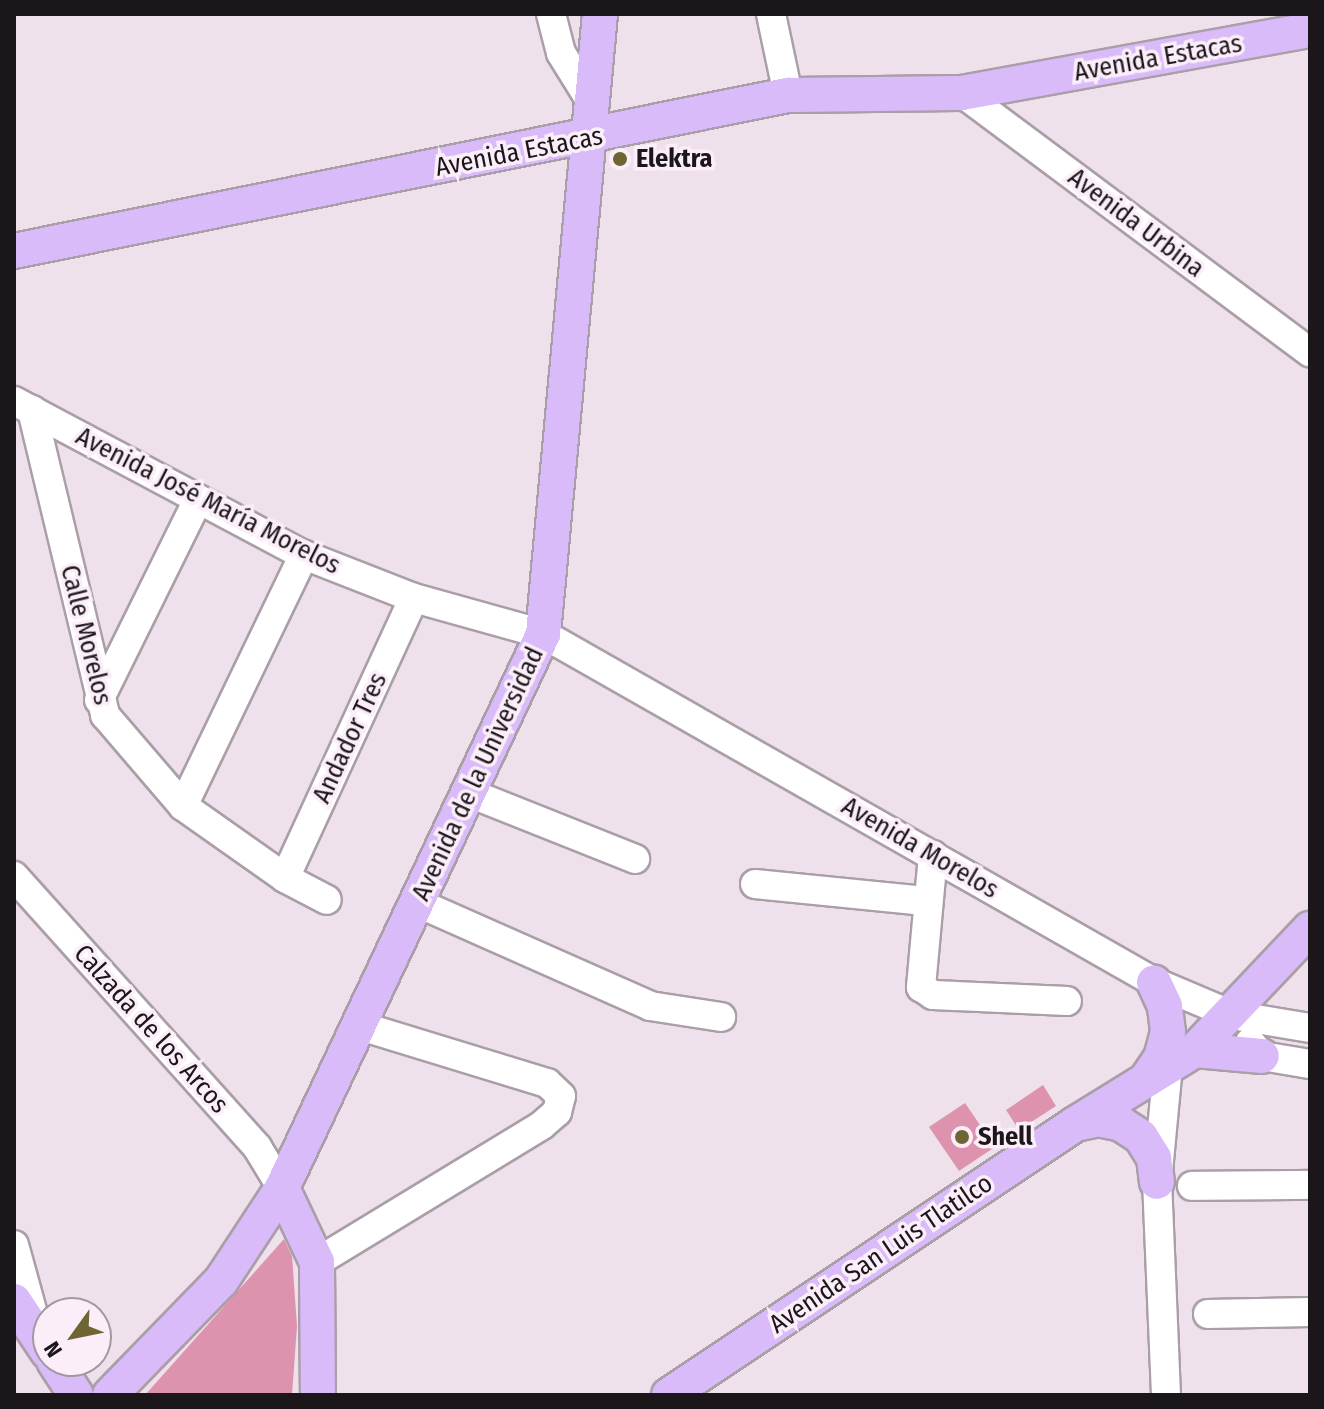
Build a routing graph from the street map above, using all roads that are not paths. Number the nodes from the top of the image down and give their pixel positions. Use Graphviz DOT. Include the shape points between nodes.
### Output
graph roads {
  1 [pos="551,14"];
  2 [pos="600,14"];
  3 [pos="771,14"];
  4 [pos="1310,30"];
  5 [pos="962,93"];
  6 [pos="788,95"];
  7 [pos="592,103"];
  8 [pos="588,138"];
  9 [pos="14,251"];
  10 [pos="1310,352"];
  11 [pos="23,405"];
  12 [pos="198,500"];
  13 [pos="304,555"];
  14 [pos="414,598"];
  15 [pos="543,634"];
  16 [pos="99,700"];
  17 [pos="467,792"];
  18 [pos="183,806"];
  19 [pos="933,855"];
  20 [pos="635,859"];
  21 [pos="14,876"];
  22 [pos="285,878"];
  23 [pos="755,884"];
  24 [pos="327,900"];
  25 [pos="925,901"];
  26 [pos="418,903"];
  27 [pos="1310,929"];
  28 [pos="1154,982"];
  29 [pos="1067,1001"];
  30 [pos="1232,1015"];
  31 [pos="721,1017"];
  32 [pos="361,1026"];
  33 [pos="1310,1028"];
  34 [pos="1262,1056"];
  35 [pos="1310,1064"];
  36 [pos="1170,1065"];
  37 [pos="1075,1124"];
  38 [pos="1157,1182"];
  39 [pos="1310,1185"];
  40 [pos="1192,1186"];
  41 [pos="282,1188"];
  42 [pos="14,1245"];
  43 [pos="317,1262"];
  44 [pos="14,1301"];
  45 [pos="32,1301"];
  46 [pos="1310,1312"];
  47 [pos="1208,1314"];
  48 [pos="32,1327"];
  49 [pos="65,1377"];
  50 [pos="76,1395"];
  51 [pos="110,1395"];
  52 [pos="318,1395"];
  53 [pos="669,1395"];
  54 [pos="1166,1395"];
  1 -- 7 [label="street" via="561,53"];
  2 -- 7 [label="main road, Avenida de la Universidad"];
  3 -- 6 [label="street"];
  4 -- 5 [label="main road, Avenida Estacas"];
  5 -- 6 [label="main road, Avenida Estacas"];
  5 -- 10 [label="street, Avenida Urbina"];
  6 -- 8 [label="main road, Avenida Estacas"];
  7 -- 8 [label="main road, Avenida de la Universidad"];
  8 -- 9 [label="main road, Avenida Estacas"];
  8 -- 15 [label="main road, Avenida de la Universidad"];
  11 -- 12 [label="street, Avenida José María Morelos"];
  11 -- 16 [label="street, Calle Morelos"];
  12 -- 13 [label="street, Avenida José María Morelos"];
  12 -- 16 [label="street"];
  13 -- 14 [label="street, Avenida José María Morelos"];
  13 -- 18 [label="street"];
  14 -- 15 [label="street, Avenida José María Morelos"];
  14 -- 22 [label="street, Andador Tres"];
  15 -- 17 [label="main road, Avenida de la Universidad"];
  15 -- 19 [label="street, Avenida Morelos"];
  16 -- 18 [label="street, Calle Morelos" via="114,729"];
  17 -- 20 [label="street"];
  17 -- 26 [label="main road, Avenida de la Universidad"];
  18 -- 22 [label="street, Calle Morelos"];
  19 -- 25 [label="street"];
  19 -- 28 [label="street, Avenida Morelos"];
  21 -- 41 [label="street, Calzada de los Arcos" via="257,1147"];
  22 -- 24 [label="street, Calle Morelos"];
  23 -- 25 [label="street"];
  25 -- 29 [label="street" via="919,980 926,993"];
  26 -- 31 [label="street" via="650,1006"];
  26 -- 32 [label="main road, Avenida de la Universidad"];
  27 -- 30 [label="main road, Avenida San Luis Tlatilco"];
  28 -- 30 [label="street, Avenida Morelos"];
  28 -- 36 [label="main road" via="1165,1006 1168,1032 1161,1058"];
  30 -- 33 [label="street, Avenida Morelos"];
  30 -- 34 [label="street"];
  30 -- 36 [label="main road, Avenida San Luis Tlatilco"];
  32 -- 41 [label="main road, Avenida de la Universidad"];
  32 -- 43 [label="street" via="547,1083 561,1096 557,1112 542,1125"];
  34 -- 35 [label="street"];
  34 -- 36 [label="main road"];
  36 -- 37 [label="main road, Avenida San Luis Tlatilco"];
  36 -- 38 [label="street"];
  37 -- 38 [label="main road" via="1110,1121 1141,1137 1154,1158"];
  37 -- 53 [label="main road, Avenida San Luis Tlatilco"];
  38 -- 54 [label="street"];
  39 -- 40 [label="street"];
  41 -- 43 [label="main road"];
  41 -- 51 [label="main road, Avenida de la Universidad" via="221,1281"];
  42 -- 45 [label="street"];
  43 -- 52 [label="main road"];
  44 -- 48 [label="main road"];
  46 -- 47 [label="street"];
  49 -- 50 [label="main road"];
}
